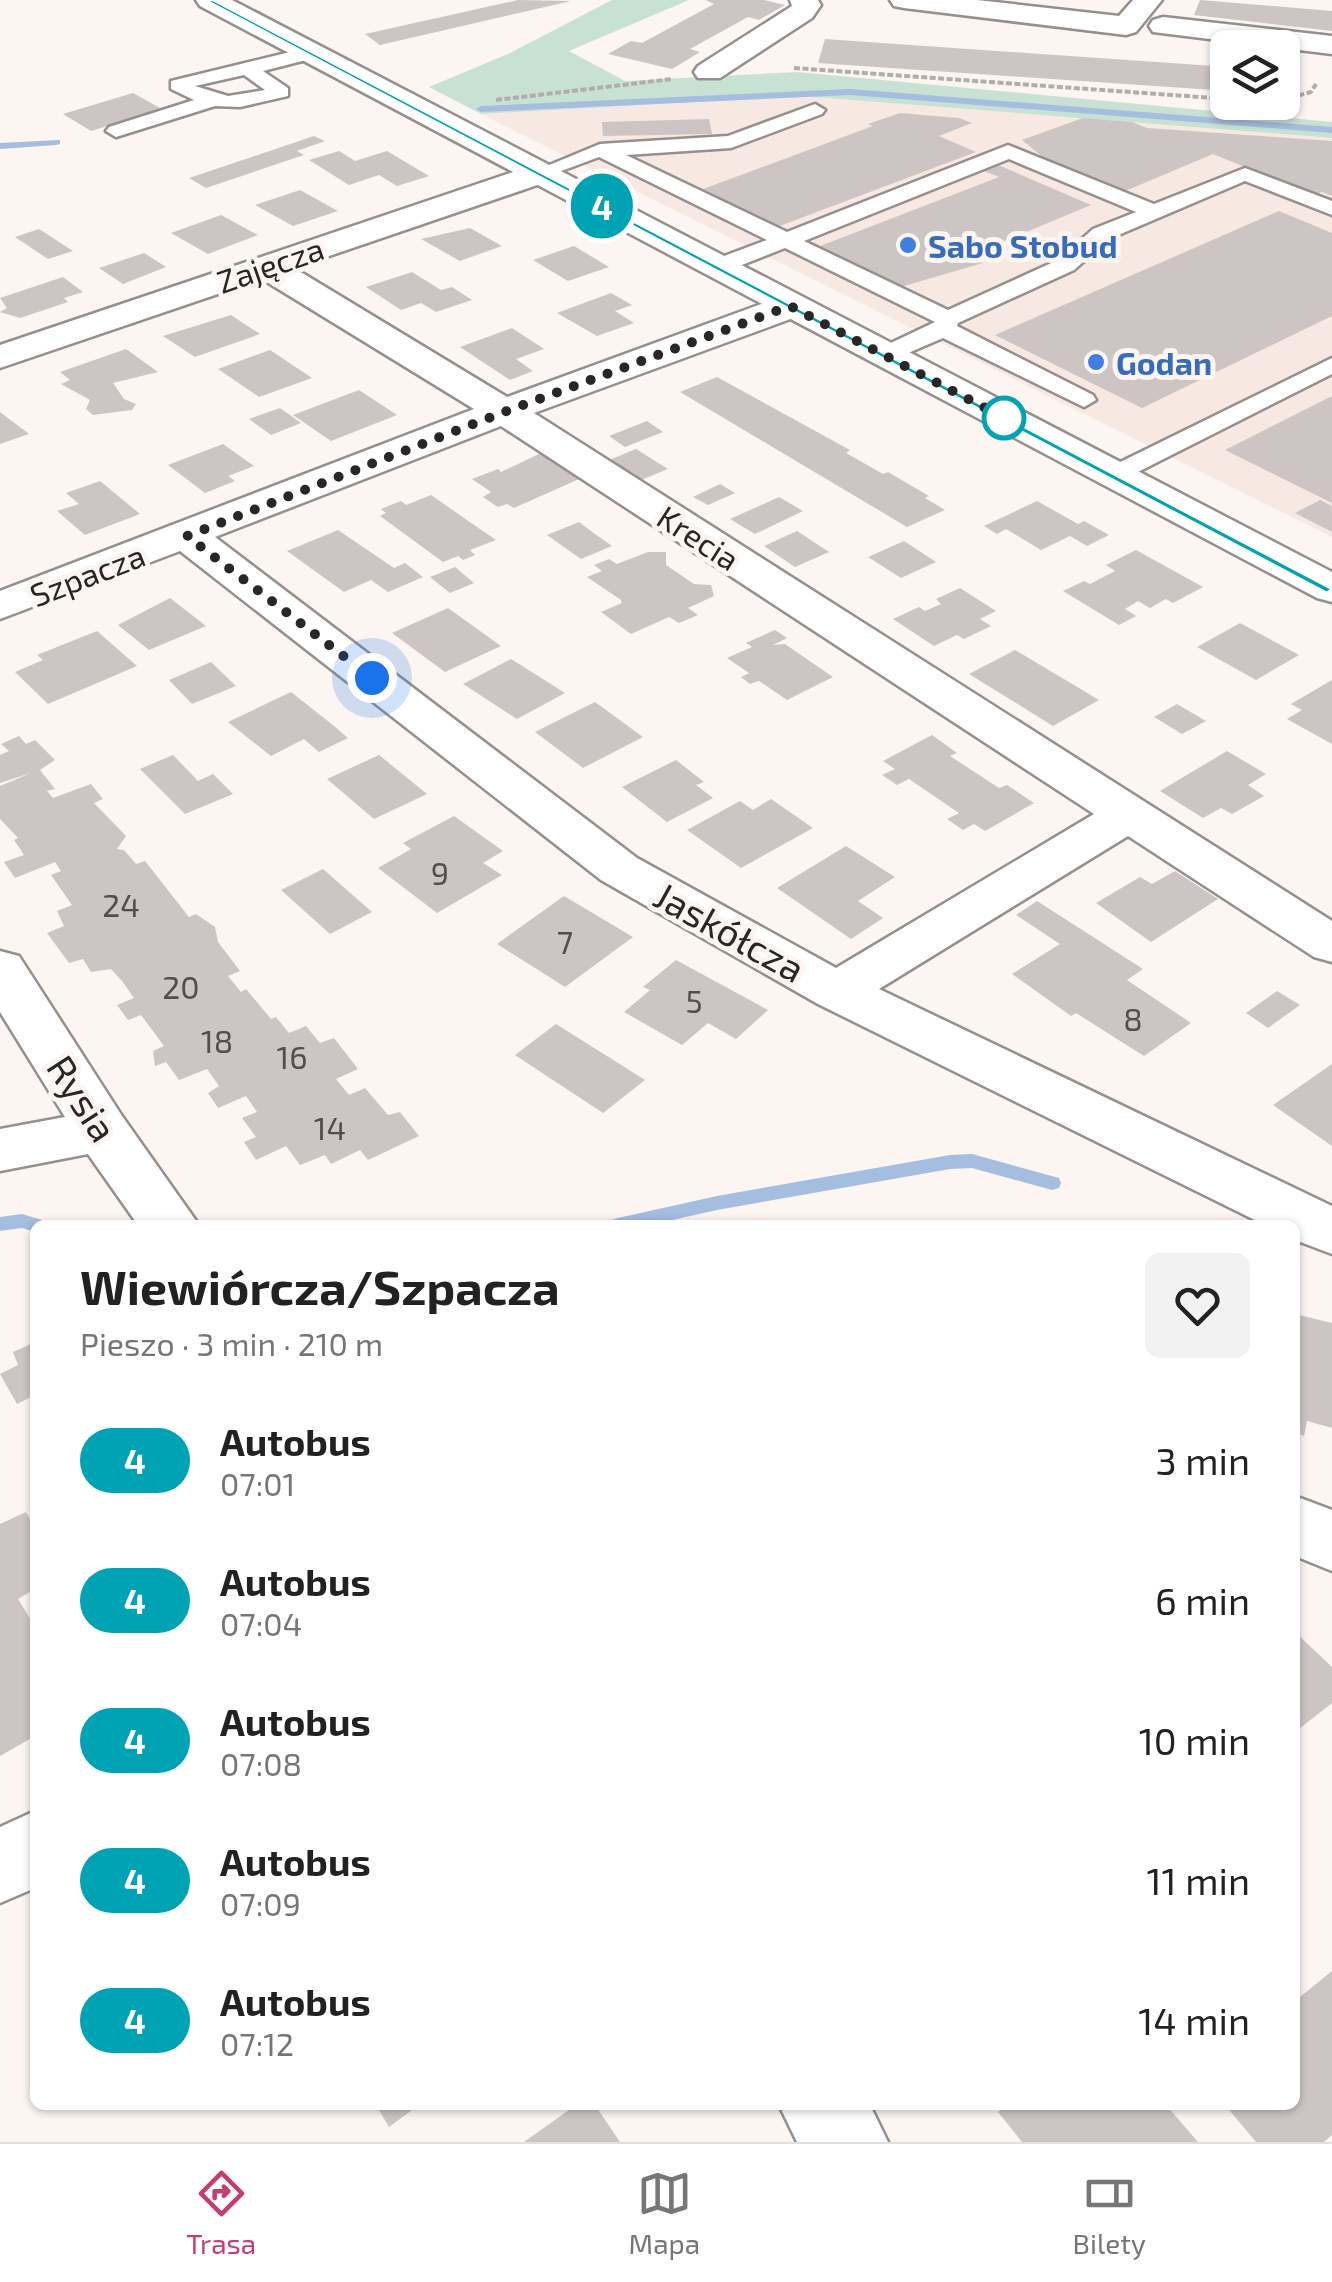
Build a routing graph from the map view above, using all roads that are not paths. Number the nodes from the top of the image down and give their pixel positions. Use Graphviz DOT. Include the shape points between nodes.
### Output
graph roads {
  1 [pos="210,0"];
  2 [pos="804,0"];
  3 [pos="904,0"];
  4 [pos="1160,17"];
  5 [pos="1332,45"];
  6 [pos="311,54"];
  7 [pos="244,68"];
  8 [pos="696,75"];
  9 [pos="208,102"];
  10 [pos="815,110"];
  11 [pos="116,131"];
  12 [pos="600,150"];
  13 [pos="540,173"];
  14 [pos="1332,209"];
  15 [pos="1154,212"];
  16 [pos="784,239"];
  17 [pos="265,266"];
  18 [pos="716,266"];
  19 [pos="790,306"];
  20 [pos="946,324"];
  21 [pos="884,355"];
  22 [pos="0,356"];
  23 [pos="1332,365"];
  24 [pos="1084,400"];
  25 [pos="504,412"];
  26 [pos="1113,476"];
  27 [pos="187,536"];
  28 [pos="1332,590"];
  29 [pos="0,606"];
  30 [pos="1129,814"];
  31 [pos="1332,944"];
  32 [pos="0,969"];
  33 [pos="837,990"];
  34 [pos="102,1131"];
  35 [pos="0,1150"];
  36 [pos="166,1220"];
  37 [pos="1332,1232"];
  38 [pos="1300,1526"];
  39 [pos="1332,1542"];
  40 [pos="30,1850"];
  41 [pos="0,1867"];
  42 [pos="823,2110"];
  43 [pos="847,2142"];
  1 -- 6 [label="street"];
  2 -- 8 [label="street" via="802,12"];
  3 -- 4 [label="street" via="1126,26"];
  4 -- 5 [label="street"];
  6 -- 7 [label="lane"];
  6 -- 13 [label="street"];
  7 -- 9 [label="lane" via="178,86"];
  7 -- 9 [label="lane" via="280,92"];
  9 -- 11 [label="lane"];
  10 -- 12 [label="lane" via="731,142"];
  12 -- 13 [label="lane"];
  12 -- 16 [label="lane"];
  13 -- 17 [label="street, Zajęcza"];
  13 -- 18 [label="street"];
  14 -- 15 [label="lane" via="1245,174"];
  15 -- 16 [label="lane" via="1008,151"];
  15 -- 20 [label="lane" via="1101,234 1066,265"];
  16 -- 18 [label="lane"];
  16 -- 20 [label="lane"];
  17 -- 22 [label="street, Zajęcza"];
  17 -- 25 [label="street, Krecia"];
  18 -- 19 [label="street"];
  19 -- 21 [label="street"];
  19 -- 25 [label="street, Szpacza"];
  20 -- 21 [label="lane"];
  20 -- 24 [label="lane"];
  21 -- 26 [label="street"];
  23 -- 26 [label="lane"];
  25 -- 27 [label="street, Szpacza"];
  25 -- 30 [label="street, Krecia"];
  26 -- 28 [label="street"];
  27 -- 29 [label="street, Szpacza"];
  27 -- 33 [label="street, Jaskółcza" via="618,869"];
  30 -- 31 [label="street, Krecia"];
  30 -- 33 [label="street"];
  32 -- 34 [label="street, Rysia"];
  33 -- 37 [label="street, Jaskółcza"];
  34 -- 35 [label="street"];
  34 -- 36 [label="street, Rysia"];
  38 -- 39 [label="street"];
  40 -- 41 [label="street"];
  42 -- 43 [label="street"];
}
